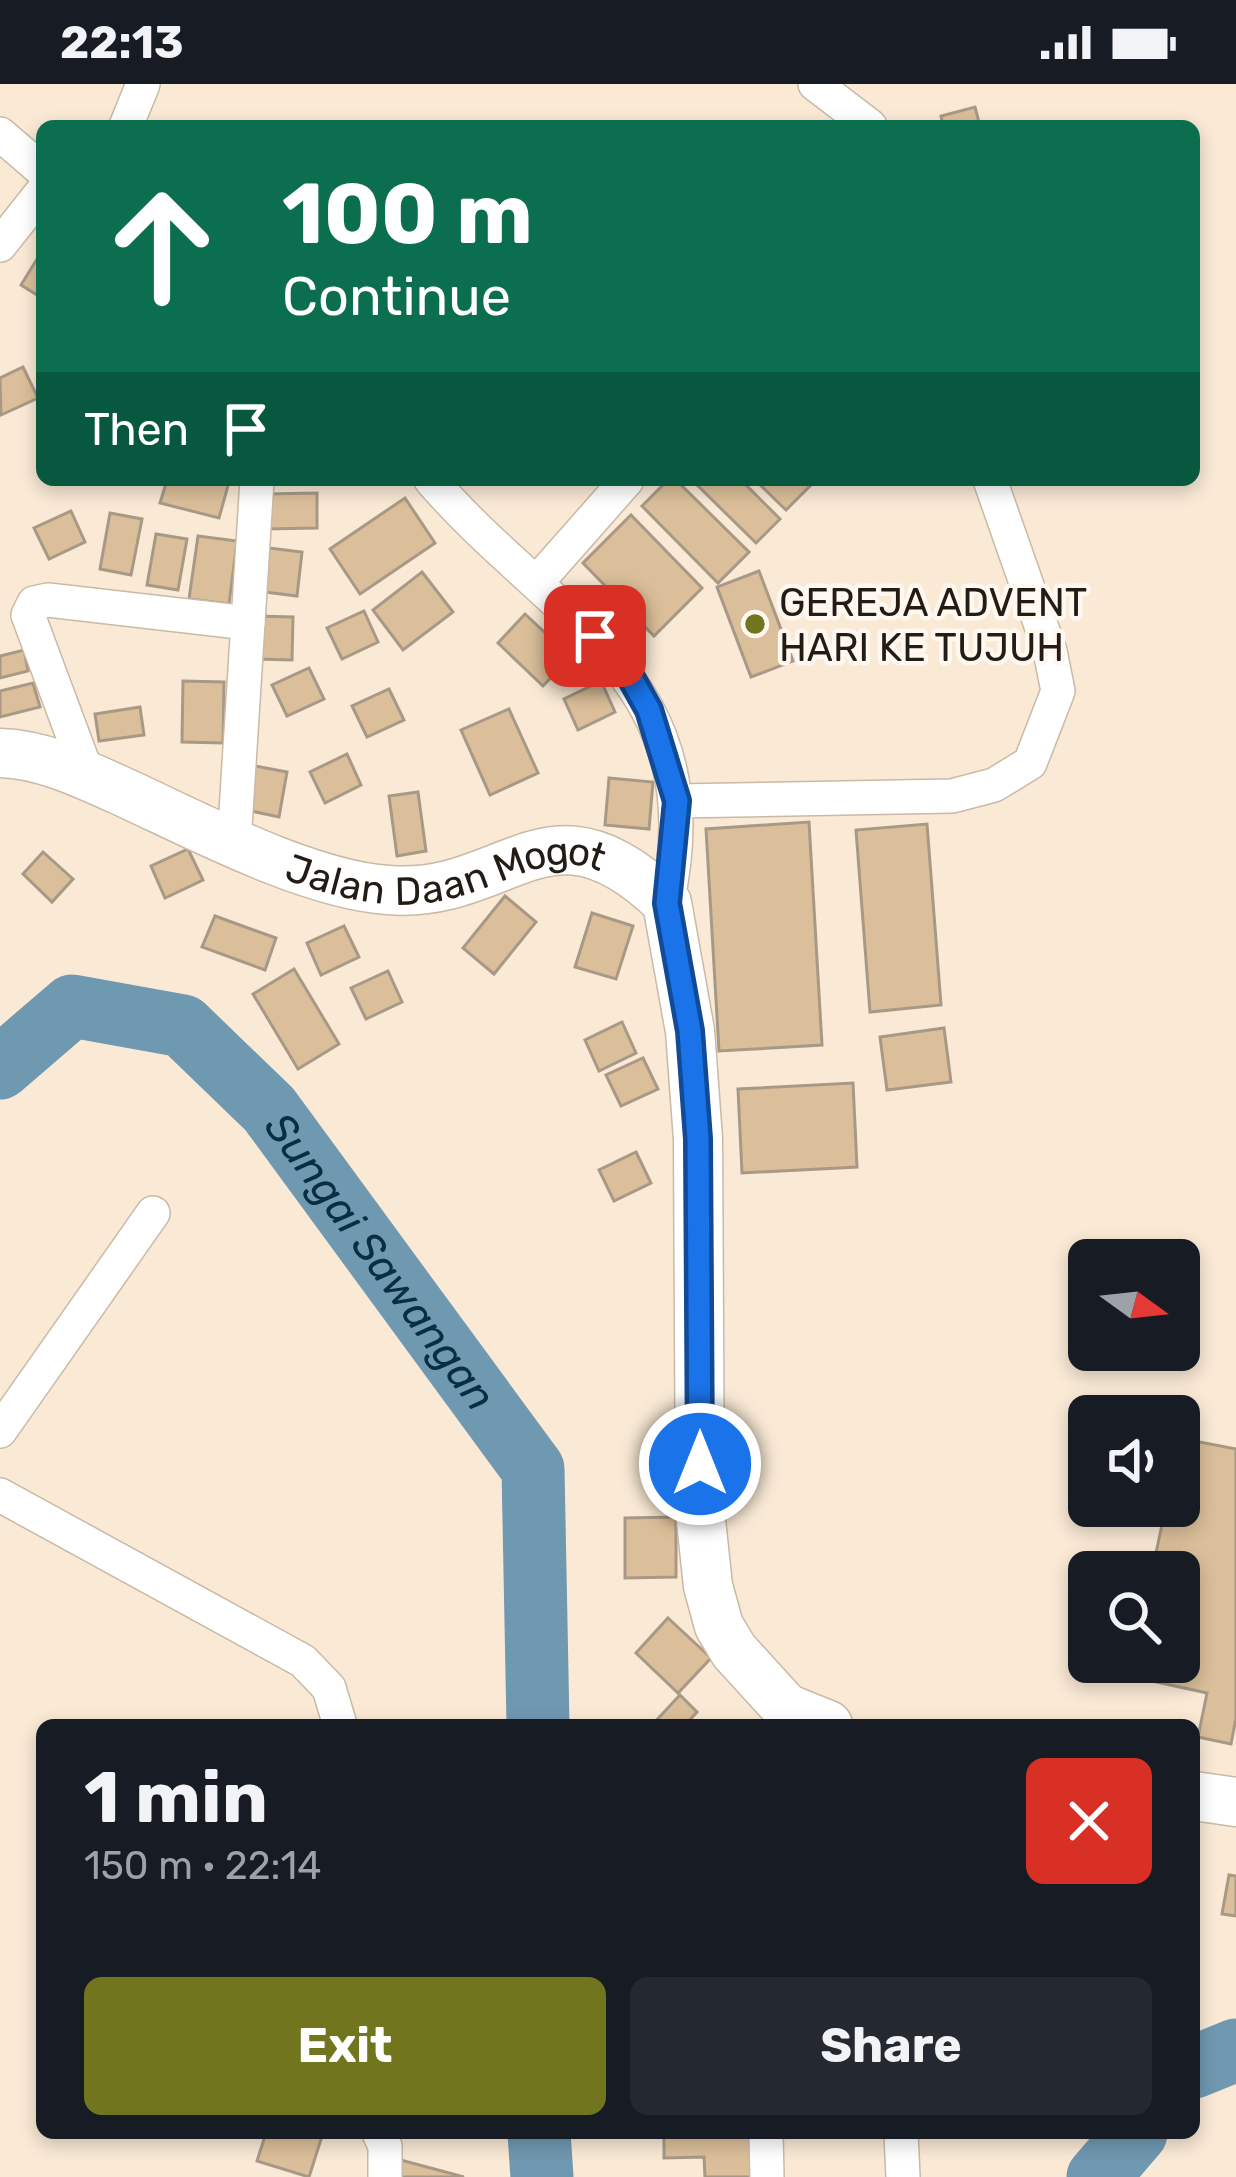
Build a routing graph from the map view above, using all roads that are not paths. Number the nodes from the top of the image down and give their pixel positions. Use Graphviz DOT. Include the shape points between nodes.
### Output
graph roads {
  1 [pos="143,84"];
  2 [pos="814,84"];
  3 [pos="128,120"];
  4 [pos="862,120"];
  5 [pos="0,134"];
  6 [pos="36,165"];
  7 [pos="36,200"];
  8 [pos="0,245"];
  9 [pos="257,486"];
  10 [pos="436,486"];
  11 [pos="622,486"];
  12 [pos="992,486"];
  13 [pos="536,582"];
  14 [pos="248,623"];
  15 [pos="0,753"];
  16 [pos="88,776"];
  17 [pos="677,801"];
  18 [pos="234,843"];
  19 [pos="667,903"];
  20 [pos="154,1213"];
  21 [pos="0,1431"];
  22 [pos="0,1496"];
  23 [pos="338,1719"];
  24 [pos="797,1719"];
  25 [pos="1200,1797"];
  26 [pos="1236,1802"];
  27 [pos="382,2139"];
  28 [pos="766,2139"];
  29 [pos="901,2139"];
  30 [pos="385,2177"];
  31 [pos="767,2177"];
  32 [pos="903,2177"];
  1 -- 3 [label="street"];
  2 -- 4 [label="street"];
  5 -- 6 [label="street"];
  7 -- 8 [label="street"];
  9 -- 14 [label="street"];
  10 -- 13 [label="street"];
  11 -- 13 [label="street"];
  12 -- 17 [label="street" via="1058,691 1030,764 952,796"];
  13 -- 17 [label="street" via="630,676"];
  14 -- 16 [label="street" via="34,603 28,614"];
  14 -- 18 [label="street"];
  15 -- 16 [label="main road, Jalan Daan Mogot"];
  16 -- 18 [label="main road, Jalan Daan Mogot"];
  17 -- 19 [label="street"];
  18 -- 19 [label="main road, Jalan Daan Mogot" via="390,891 442,884 555,847 580,849 628,869"];
  19 -- 24 [label="main road" via="690,1031 698,1139 700,1511 708,1586 734,1651"];
  20 -- 21 [label="street"];
  22 -- 23 [label="street" via="303,1661 329,1688"];
  25 -- 26 [label="main road"];
  27 -- 30 [label="street"];
  28 -- 31 [label="street"];
  29 -- 32 [label="street"];
}
